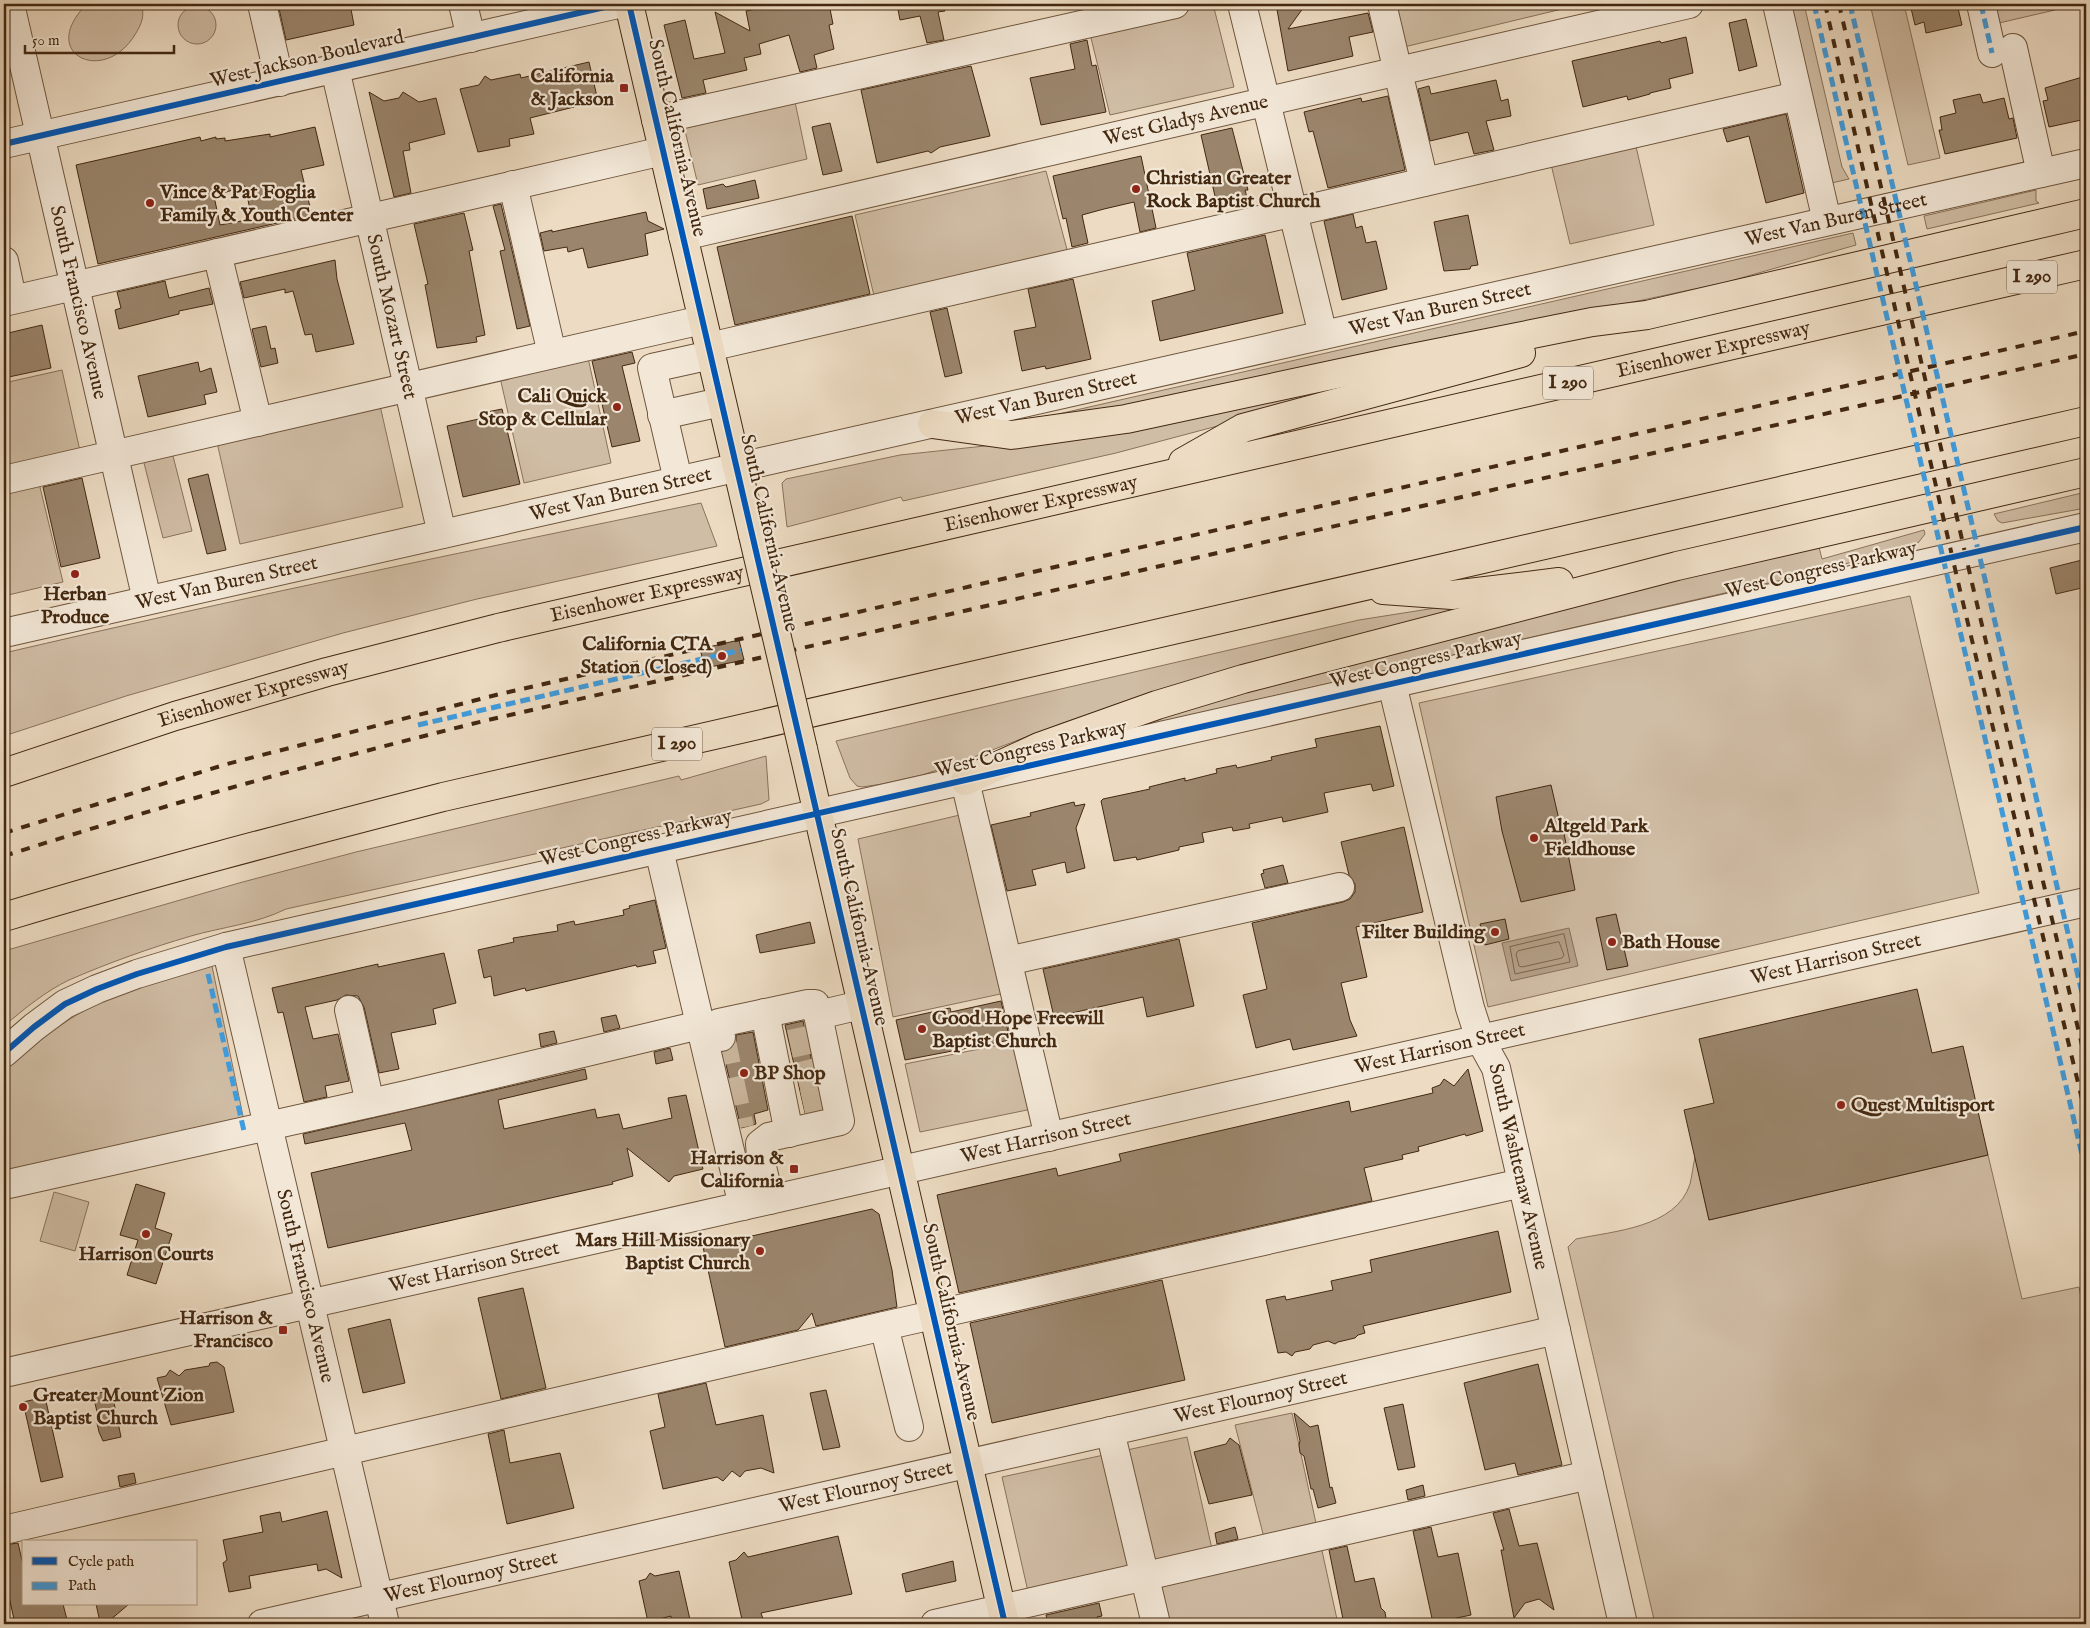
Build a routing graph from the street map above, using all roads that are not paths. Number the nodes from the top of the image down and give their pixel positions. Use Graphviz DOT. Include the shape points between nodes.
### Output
graph roads {
  1 [pos="10,4"];
  2 [pos="262,4"];
  3 [pos="463,4"];
  4 [pos="618,4"];
  5 [pos="629,4"];
  6 [pos="1175,4"];
  7 [pos="1242,4"];
  8 [pos="1382,4"];
  9 [pos="1689,4"];
  10 [pos="1777,4"];
  11 [pos="1981,4"];
  12 [pos="471,38"];
  13 [pos="335,69"];
  14 [pos="1398,71"];
  15 [pos="280,82"];
  16 [pos="1797,96"];
  17 [pos="1266,102"];
  18 [pos="656,120"];
  19 [pos="40,136"];
  20 [pos="4,144"];
  21 [pos="663,151"];
  22 [pos="2086,163"];
  23 [pos="2041,173"];
  24 [pos="1424,182"];
  25 [pos="512,185"];
  26 [pos="1293,212"];
  27 [pos="2086,213"];
  28 [pos="369,218"];
  29 [pos="1827,221"];
  30 [pos="683,236"];
  31 [pos="218,253"];
  32 [pos="2086,264"];
  33 [pos="5,282"];
  34 [pos="74,285"];
  35 [pos="1647,315"];
  36 [pos="702,320"];
  37 [pos="1323,335"];
  38 [pos="710,351"];
  39 [pos="552,354"];
  40 [pos="408,388"];
  41 [pos="721,402"];
  42 [pos="662,415"];
  43 [pos="2086,421"];
  44 [pos="258,422"];
  45 [pos="932,424"];
  46 [pos="114,455"];
  47 [pos="737,467"];
  48 [pos="2086,472"];
  49 [pos="1159,476"];
  50 [pos="4,480"];
  51 [pos="678,480"];
  52 [pos="2086,526"];
  53 [pos="442,534"];
  54 [pos="1677,566"];
  55 [pos="1354,588"];
  56 [pos="147,600"];
  57 [pos="4,633"];
  58 [pos="1392,684"];
  59 [pos="4,773"];
  60 [pos="965,781"];
  61 [pos="817,815"];
  62 [pos="659,850"];
  63 [pos="1340,887"];
  64 [pos="2086,902"];
  65 [pos="4,917"];
  66 [pos="226,947"];
  67 [pos="1008,961"];
  68 [pos="861,1005"];
  69 [pos="349,1010"];
  70 [pos="765,1014"];
  71 [pos="718,1027"];
  72 [pos="803,1037"];
  73 [pos="1480,1039"];
  74 [pos="4,1053"];
  75 [pos="806,1074"];
  76 [pos="370,1103"];
  77 [pos="808,1108"];
  78 [pos="268,1126"];
  79 [pos="740,1128"];
  80 [pos="1049,1137"];
  81 [pos="762,1160"];
  82 [pos="900,1170"];
  83 [pos="1522,1183"];
  84 [pos="4,1185"];
  85 [pos="770,1200"];
  86 [pos="743,1206"];
  87 [pos="310,1304"];
  88 [pos="933,1315"];
  89 [pos="884,1326"];
  90 [pos="1556,1330"];
  91 [pos="4,1373"];
  92 [pos="908,1428"];
  93 [pos="1110,1431"];
  94 [pos="345,1450"];
  95 [pos="968,1463"];
  96 [pos="1589,1475"];
  97 [pos="4,1530"];
  98 [pos="1144,1576"];
  99 [pos="379,1598"];
  100 [pos="1003,1616"];
  101 [pos="1618,1623"];
  102 [pos="262,1624"];
  103 [pos="386,1624"];
  104 [pos="934,1624"];
  105 [pos="1156,1624"];
  1 -- 19 [label="street, South Francisco Avenue"];
  2 -- 15 [label="street"];
  3 -- 12 [label="street"];
  4 -- 12 [label="street, West Jackson Boulevard"];
  5 -- 18 [label="main road, South California Avenue"];
  6 -- 18 [label="street"];
  7 -- 17 [label="street"];
  8 -- 14 [label="street"];
  9 -- 14 [label="street, West Gladys Avenue"];
  10 -- 16 [label="street"];
  11 -- 23 [label="street" via="2003,51"];
  12 -- 13 [label="street, West Jackson Boulevard"];
  13 -- 15 [label="street, West Jackson Boulevard"];
  13 -- 28 [label="street, South Mozart Street"];
  14 -- 17 [label="street, West Gladys Avenue"];
  14 -- 24 [label="street"];
  15 -- 19 [label="street, West Jackson Boulevard"];
  16 -- 24 [label="street"];
  16 -- 29 [label="street"];
  17 -- 26 [label="street"];
  17 -- 30 [label="street, West Gladys Avenue"];
  18 -- 21 [label="main road, South California Avenue"];
  19 -- 20 [label="street, West Jackson Boulevard"];
  19 -- 34 [label="street, South Francisco Avenue"];
  21 -- 25 [label="street"];
  21 -- 30 [label="main road, South California Avenue"];
  22 -- 23 [label="street, West Van Buren Street"];
  23 -- 29 [label="street, West Van Buren Street"];
  24 -- 26 [label="street"];
  25 -- 28 [label="street"];
  25 -- 39 [label="street"];
  26 -- 37 [label="street"];
  26 -- 38 [label="street"];
  27 -- 35 [label="main road"];
  28 -- 31 [label="street"];
  28 -- 40 [label="street, South Mozart Street"];
  29 -- 37 [label="street, West Van Buren Street"];
  30 -- 36 [label="main road, South California Avenue"];
  31 -- 34 [label="street"];
  31 -- 44 [label="street"];
  32 -- 49 [label="main road, Eisenhower Expressway / I 290"];
  33 -- 34 [label="street"];
  34 -- 46 [label="street, South Francisco Avenue"];
  35 -- 45 [label="main road" via="1592,322 1126,419 1011,435"];
  35 -- 49 [label="main road" via="1595,334 1243,428"];
  36 -- 38 [label="main road, South California Avenue"];
  36 -- 39 [label="street"];
  37 -- 45 [label="street, West Van Buren Street"];
  38 -- 41 [label="main road, South California Avenue"];
  38 -- 42 [label="street" via="652,368"];
  39 -- 40 [label="street"];
  40 -- 44 [label="street"];
  40 -- 53 [label="street, South Mozart Street"];
  41 -- 42 [label="street"];
  41 -- 47 [label="main road, South California Avenue"];
  42 -- 51 [label="street"];
  43 -- 55 [label="main road, I 290"];
  44 -- 46 [label="street"];
  45 -- 47 [label="street, West Van Buren Street"];
  46 -- 50 [label="street"];
  46 -- 56 [label="street, South Francisco Avenue"];
  47 -- 51 [label="street, West Van Buren Street"];
  47 -- 61 [label="main road, South California Avenue, bridge"];
  48 -- 54 [label="main road"];
  49 -- 59 [label="main road, Eisenhower Expressway / I 290" via="498,628 175,716"];
  51 -- 53 [label="street, West Van Buren Street"];
  52 -- 58 [label="street, West Congress Parkway"];
  53 -- 56 [label="street, West Van Buren Street"];
  54 -- 55 [label="main road" via="1452,595"];
  54 -- 60 [label="main road" via="1157,704 1039,748"];
  55 -- 65 [label="main road, I 290" via="443,797 260,844"];
  56 -- 57 [label="street, West Van Buren Street"];
  58 -- 60 [label="street, West Congress Parkway"];
  58 -- 73 [label="street, South Washtenaw Avenue"];
  60 -- 61 [label="street, West Congress Parkway"];
  60 -- 67 [label="street"];
  61 -- 62 [label="street, West Congress Parkway"];
  61 -- 68 [label="main road, South California Avenue"];
  62 -- 66 [label="street, West Congress Parkway"];
  62 -- 71 [label="street"];
  63 -- 67 [label="street"];
  64 -- 73 [label="street, West Harrison Street"];
  66 -- 74 [label="street, West Congress Parkway" via="137,974 65,1004"];
  66 -- 78 [label="street, South Francisco Avenue"];
  67 -- 80 [label="street"];
  68 -- 72 [label="street"];
  68 -- 82 [label="main road, South California Avenue"];
  69 -- 76 [label="street"];
  70 -- 71 [label="street"];
  70 -- 72 [label="street"];
  70 -- 72 [label="street" via="815,1004"];
  71 -- 76 [label="street"];
  71 -- 86 [label="street"];
  72 -- 75 [label="street"];
  72 -- 75 [label="street"];
  73 -- 80 [label="street, West Harrison Street"];
  73 -- 83 [label="street, South Washtenaw Avenue" via="1496,1068"];
  75 -- 77 [label="street"];
  75 -- 77 [label="street"];
  76 -- 78 [label="street"];
  77 -- 81 [label="street" via="760,1144"];
  78 -- 84 [label="street"];
  78 -- 87 [label="street, South Francisco Avenue"];
  79 -- 81 [label="street" via="743,1142"];
  80 -- 82 [label="street, West Harrison Street"];
  81 -- 85 [label="street"];
  82 -- 85 [label="street, West Harrison Street"];
  82 -- 88 [label="main road, South California Avenue"];
  83 -- 88 [label="street"];
  83 -- 90 [label="street, South Washtenaw Avenue"];
  85 -- 86 [label="street, West Harrison Street"];
  86 -- 87 [label="street, West Harrison Street"];
  87 -- 91 [label="street, West Harrison Street"];
  87 -- 94 [label="street, South Francisco Avenue"];
  88 -- 89 [label="street"];
  88 -- 95 [label="main road, South California Avenue"];
  89 -- 92 [label="street"];
  89 -- 94 [label="street"];
  90 -- 93 [label="street, West Flournoy Street"];
  90 -- 96 [label="street, South Washtenaw Avenue"];
  93 -- 95 [label="street, West Flournoy Street"];
  93 -- 98 [label="street"];
  94 -- 97 [label="street"];
  94 -- 99 [label="street, South Francisco Avenue"];
  95 -- 99 [label="street, West Flournoy Street"];
  95 -- 100 [label="main road, South California Avenue"];
  96 -- 98 [label="street"];
  96 -- 101 [label="street, South Washtenaw Avenue"];
  98 -- 100 [label="street"];
  98 -- 105 [label="street"];
  99 -- 102 [label="street, West Flournoy Street"];
  99 -- 103 [label="street, South Francisco Avenue"];
  100 -- 104 [label="street"];
}
